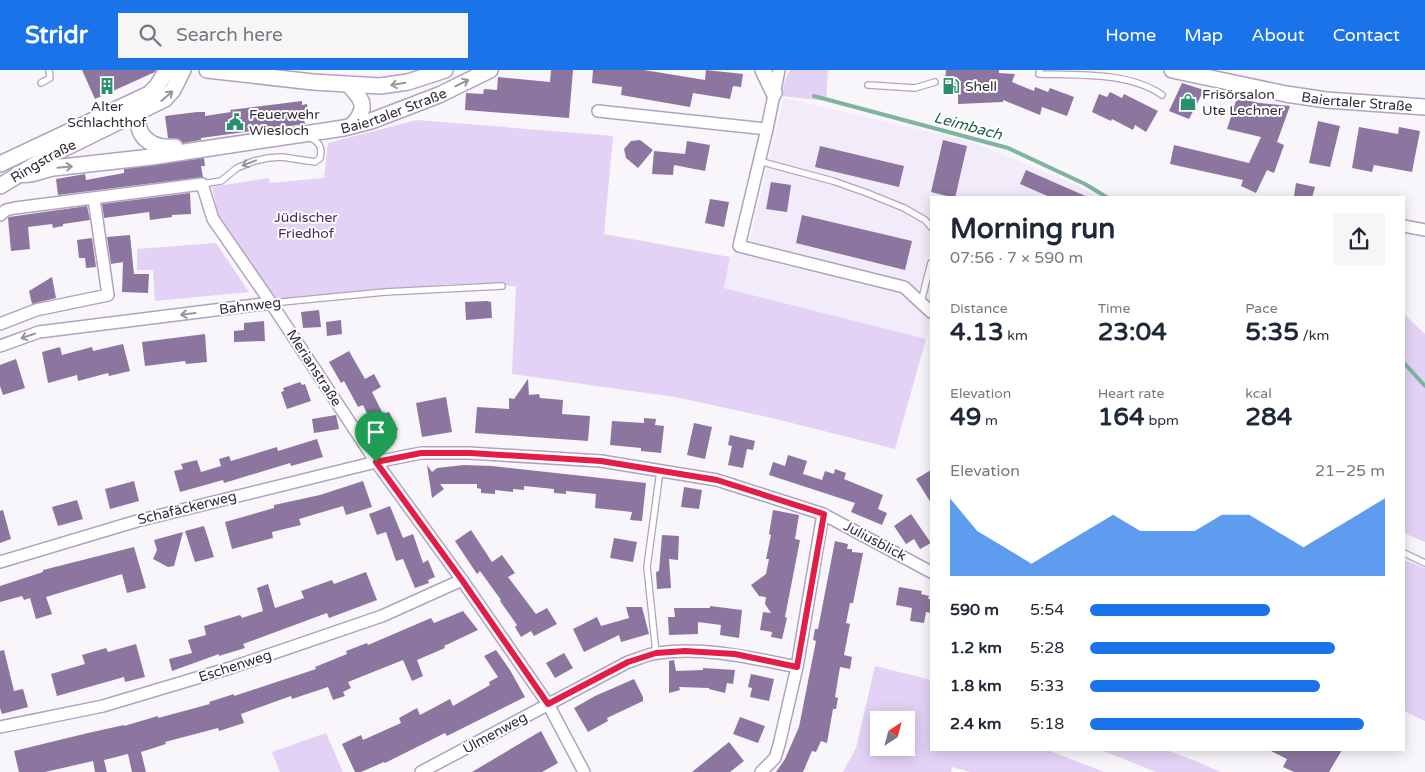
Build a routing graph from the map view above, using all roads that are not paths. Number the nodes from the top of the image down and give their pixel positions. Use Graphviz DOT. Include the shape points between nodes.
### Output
graph roads {
  1 [pos="49,70"];
  2 [pos="182,70"];
  3 [pos="207,70"];
  4 [pos="445,70"];
  5 [pos="490,70"];
  6 [pos="763,70"];
  7 [pos="779,70"];
  8 [pos="1040,70"];
  9 [pos="1172,70"];
  10 [pos="165,74"];
  11 [pos="936,82"];
  12 [pos="41,83"];
  13 [pos="349,85"];
  14 [pos="868,85"];
  15 [pos="774,93"];
  16 [pos="149,94"];
  17 [pos="1162,95"];
  18 [pos="1425,107"];
  19 [pos="140,111"];
  20 [pos="598,111"];
  21 [pos="352,126"];
  22 [pos="767,128"];
  23 [pos="301,135"];
  24 [pos="234,144"];
  25 [pos="24,153"];
  26 [pos="759,162"];
  27 [pos="0,164"];
  28 [pos="18,174"];
  29 [pos="202,184"];
  30 [pos="0,186"];
  31 [pos="94,198"];
  32 [pos="3,212"];
  33 [pos="930,226"];
  34 [pos="1405,226"];
  35 [pos="1425,230"];
  36 [pos="930,266"];
  37 [pos="502,286"];
  38 [pos="921,302"];
  39 [pos="271,303"];
  40 [pos="930,311"];
  41 [pos="0,324"];
  42 [pos="0,346"];
  43 [pos="376,462"];
  44 [pos="660,471"];
  45 [pos="824,514"];
  46 [pos="1405,553"];
  47 [pos="0,562"];
  48 [pos="1425,563"];
  49 [pos="930,571"];
  50 [pos="462,580"];
  51 [pos="656,653"];
  52 [pos="797,667"];
  53 [pos="548,704"];
  54 [pos="0,727"];
  55 [pos="421,772"];
  56 [pos="584,772"];
  57 [pos="761,772"];
  1 -- 12 [label="lane" via="50,78"];
  2 -- 10 [label="main road"];
  19 -- 2 [label="main road, Ringstraße, one-way" via="165,99"];
  3 -- 13 [label="main road, Baiertaler Straße"];
  4 -- 13 [label="main road, Baiertaler Straße, one-way" via="394,85"];
  21 -- 5 [label="main road, Baiertaler Straße, one-way" via="439,95"];
  6 -- 15 [label="main road"];
  7 -- 15 [label="street"];
  8 -- 17 [label="lane" via="1039,74 1115,78 1152,88"];
  9 -- 18 [label="main road, Baiertaler Straße" via="1326,100"];
  10 -- 16 [label="main road, Ringstraße"];
  11 -- 14 [label="lane" via="915,88"];
  13 -- 21 [label="main road" via="359,96 363,108"];
  15 -- 22 [label="street"];
  16 -- 19 [label="main road"];
  16 -- 25 [label="main road, Ringstraße"];
  19 -- 24 [label="main road" via="138,122 141,132 158,147"];
  19 -- 28 [label="main road, Ringstraße"];
  20 -- 22 [label="street"];
  21 -- 23 [label="main road, Baiertaler Straße"];
  22 -- 26 [label="street"];
  23 -- 24 [label="main road, Baiertaler Straße"];
  23 -- 29 [label="lane, one-way" via="321,146 320,158 315,162 268,158 237,168 221,181"];
  28 -- 24 [label="main road, one-way" via="29,176 44,170"];
  25 -- 27 [label="main road, Ringstraße"];
  25 -- 28 [label="street, Ringstraße"];
  26 -- 33 [label="lane" via="867,193 904,208"];
  26 -- 38 [label="street" via="739,246 904,287"];
  28 -- 30 [label="main road"];
  29 -- 31 [label="street"];
  29 -- 39 [label="street, Merianstraße" via="213,219"];
  31 -- 32 [label="street"];
  31 -- 41 [label="street" via="108,295 36,310"];
  34 -- 35 [label="street"];
  36 -- 38 [label="lane"];
  37 -- 39 [label="lane, Bahnweg" via="385,292"];
  38 -- 40 [label="street"];
  39 -- 42 [label="street, Bahnweg, one-way" via="39,332"];
  39 -- 43 [label="street, Merianstraße"];
  43 -- 44 [label="street, Juliusblick" via="421,453 470,453 601,461"];
  43 -- 47 [label="street, Schafäckerweg" via="137,520"];
  43 -- 50 [label="street, Merianstraße"];
  44 -- 45 [label="street, Juliusblick" via="717,480"];
  44 -- 51 [label="lane" via="647,567"];
  45 -- 49 [label="street, Juliusblick"];
  45 -- 52 [label="street"];
  46 -- 48 [label="lane"];
  50 -- 53 [label="street, Merianstraße"];
  50 -- 54 [label="street, Eschenweg" via="382,616 230,668 103,706"];
  51 -- 52 [label="street, Ulmenweg" via="735,654"];
  51 -- 53 [label="street, Ulmenweg" via="628,662"];
  52 -- 57 [label="street" via="775,758"];
  53 -- 55 [label="street, Ulmenweg"];
  53 -- 56 [label="street, Merianstraße"];
}
